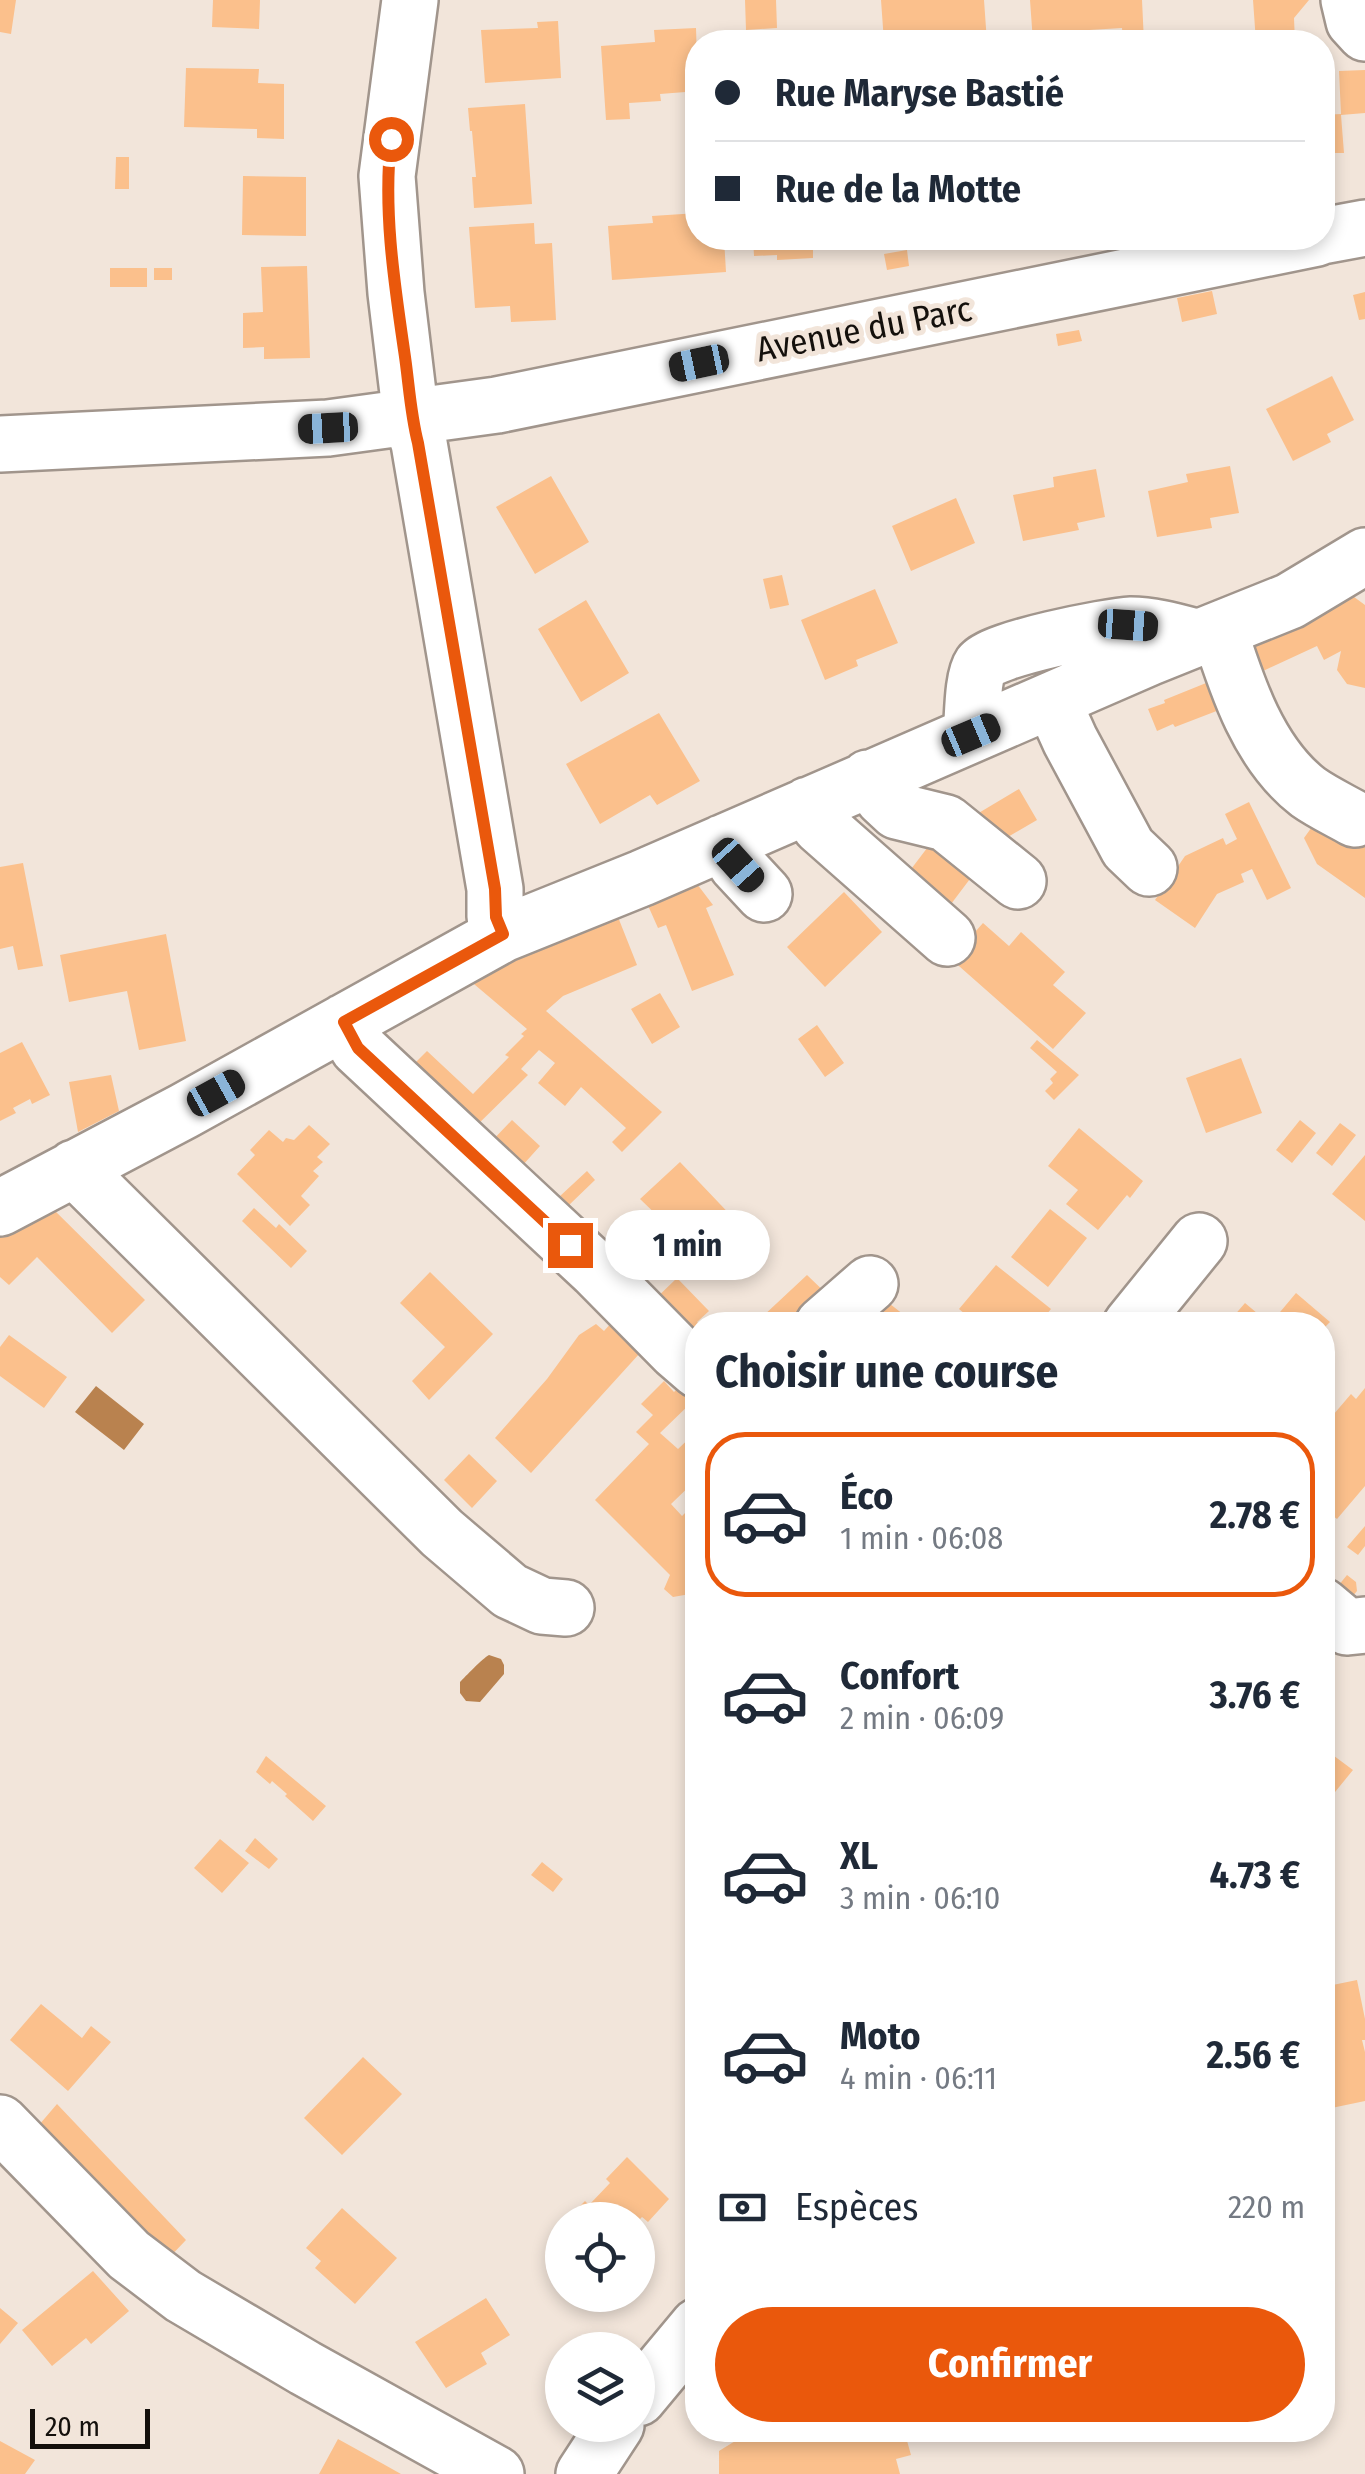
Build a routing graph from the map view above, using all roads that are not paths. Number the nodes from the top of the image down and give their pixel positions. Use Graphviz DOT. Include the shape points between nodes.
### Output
graph roads {
  1 [pos="410,0"];
  2 [pos="1349,0"];
  3 [pos="1365,33"];
  4 [pos="1365,228"];
  5 [pos="1335,234"];
  6 [pos="1256,250"];
  7 [pos="411,418"];
  8 [pos="0,444"];
  9 [pos="1365,556"];
  10 [pos="1210,634"];
  11 [pos="1052,700"];
  12 [pos="971,735"];
  13 [pos="868,778"];
  14 [pos="808,805"];
  15 [pos="1355,819"];
  16 [pos="722,843"];
  17 [pos="1149,868"];
  18 [pos="1018,881"];
  19 [pos="764,894"];
  20 [pos="503,934"];
  21 [pos="947,938"];
  22 [pos="344,1022"];
  23 [pos="74,1168"];
  24 [pos="0,1208"];
  25 [pos="1199,1241"];
  26 [pos="870,1284"];
  27 [pos="837,1312"];
  28 [pos="1142,1312"];
  29 [pos="685,1359"];
  30 [pos="566,1608"];
  31 [pos="0,2123"];
  32 [pos="685,2342"];
  33 [pos="655,2378"];
  34 [pos="605,2442"];
  35 [pos="496,2474"];
  36 [pos="584,2474"];
  1 -- 7 [label="street" via="387,176"];
  2 -- 3 [label="street"];
  4 -- 5 [label="street, Avenue du Parc"];
  6 -- 7 [label="street, Avenue du Parc"];
  7 -- 8 [label="street, Avenue du Parc"];
  7 -- 20 [label="street"];
  9 -- 10 [label="street" via="1290,601"];
  10 -- 11 [label="street"];
  10 -- 12 [label="street" via="1128,625 993,656 981,664 976,680"];
  10 -- 15 [label="street" via="1248,712 1293,779"];
  11 -- 12 [label="street"];
  11 -- 17 [label="street" via="1128,848"];
  12 -- 13 [label="street"];
  13 -- 14 [label="street"];
  13 -- 18 [label="street" via="897,811 946,823"];
  14 -- 16 [label="street"];
  14 -- 21 [label="street" via="820,826"];
  16 -- 19 [label="street"];
  16 -- 20 [label="street"];
  20 -- 22 [label="street"];
  22 -- 23 [label="street"];
  22 -- 29 [label="street" via="358,1048"];
  23 -- 24 [label="street"];
  23 -- 30 [label="street" via="442,1532 510,1591 542,1606"];
  25 -- 28 [label="street"];
  26 -- 27 [label="street"];
  31 -- 35 [label="street" via="129,2255 183,2296"];
  32 -- 33 [label="street"];
  34 -- 36 [label="street"];
}
